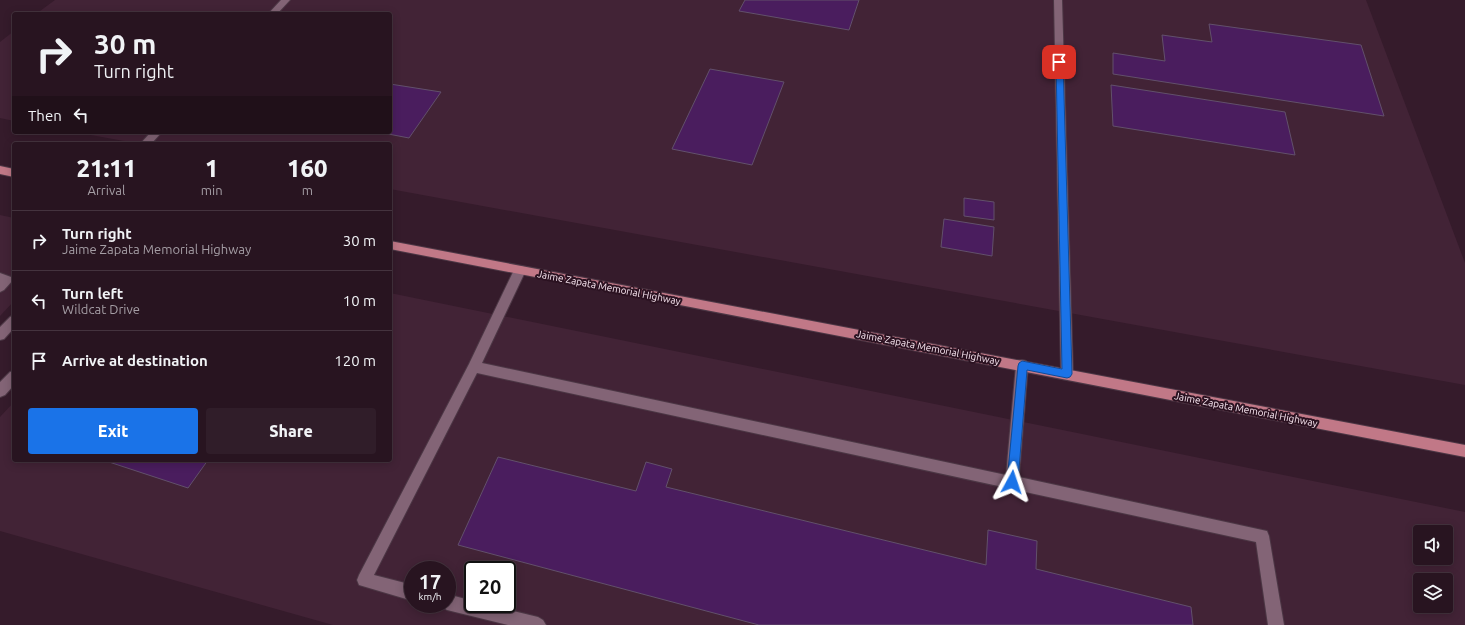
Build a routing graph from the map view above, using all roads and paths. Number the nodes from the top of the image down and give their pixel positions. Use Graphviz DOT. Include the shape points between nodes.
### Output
graph roads {
  1 [pos="286,0"];
  2 [pos="1058,0"];
  3 [pos="274,12"];
  4 [pos="155,134"];
  5 [pos="147,142"];
  6 [pos="0,170"];
  7 [pos="12,173"];
  8 [pos="392,245"];
  9 [pos="520,270"];
  10 [pos="0,278"];
  11 [pos="0,287"];
  12 [pos="12,322"];
  13 [pos="0,335"];
  14 [pos="1022,366"];
  15 [pos="474,367"];
  16 [pos="1067,374"];
  17 [pos="12,378"];
  18 [pos="0,391"];
  19 [pos="1465,451"];
  20 [pos="1012,482"];
  21 [pos="404,591"];
  22 [pos="456,604"];
  23 [pos="538,625"];
  24 [pos="1276,625"];
  1 -- 3 [label="street"];
  2 -- 16 [label="street"];
  4 -- 5 [label="street"];
  6 -- 7 [label="main road"];
  8 -- 9 [label="main road, Jaime Zapata Memorial Highway"];
  9 -- 14 [label="main road, Jaime Zapata Memorial Highway"];
  9 -- 15 [label="street"];
  10 -- 11 [label="street" via="7,280"];
  12 -- 13 [label="street"];
  14 -- 16 [label="main road, Jaime Zapata Memorial Highway"];
  14 -- 20 [label="street"];
  15 -- 20 [label="street"];
  15 -- 21 [label="street" via="364,580"];
  16 -- 19 [label="main road, Jaime Zapata Memorial Highway"];
  17 -- 18 [label="street"];
  20 -- 24 [label="street" via="1262,536"];
  22 -- 23 [label="street"];
}
